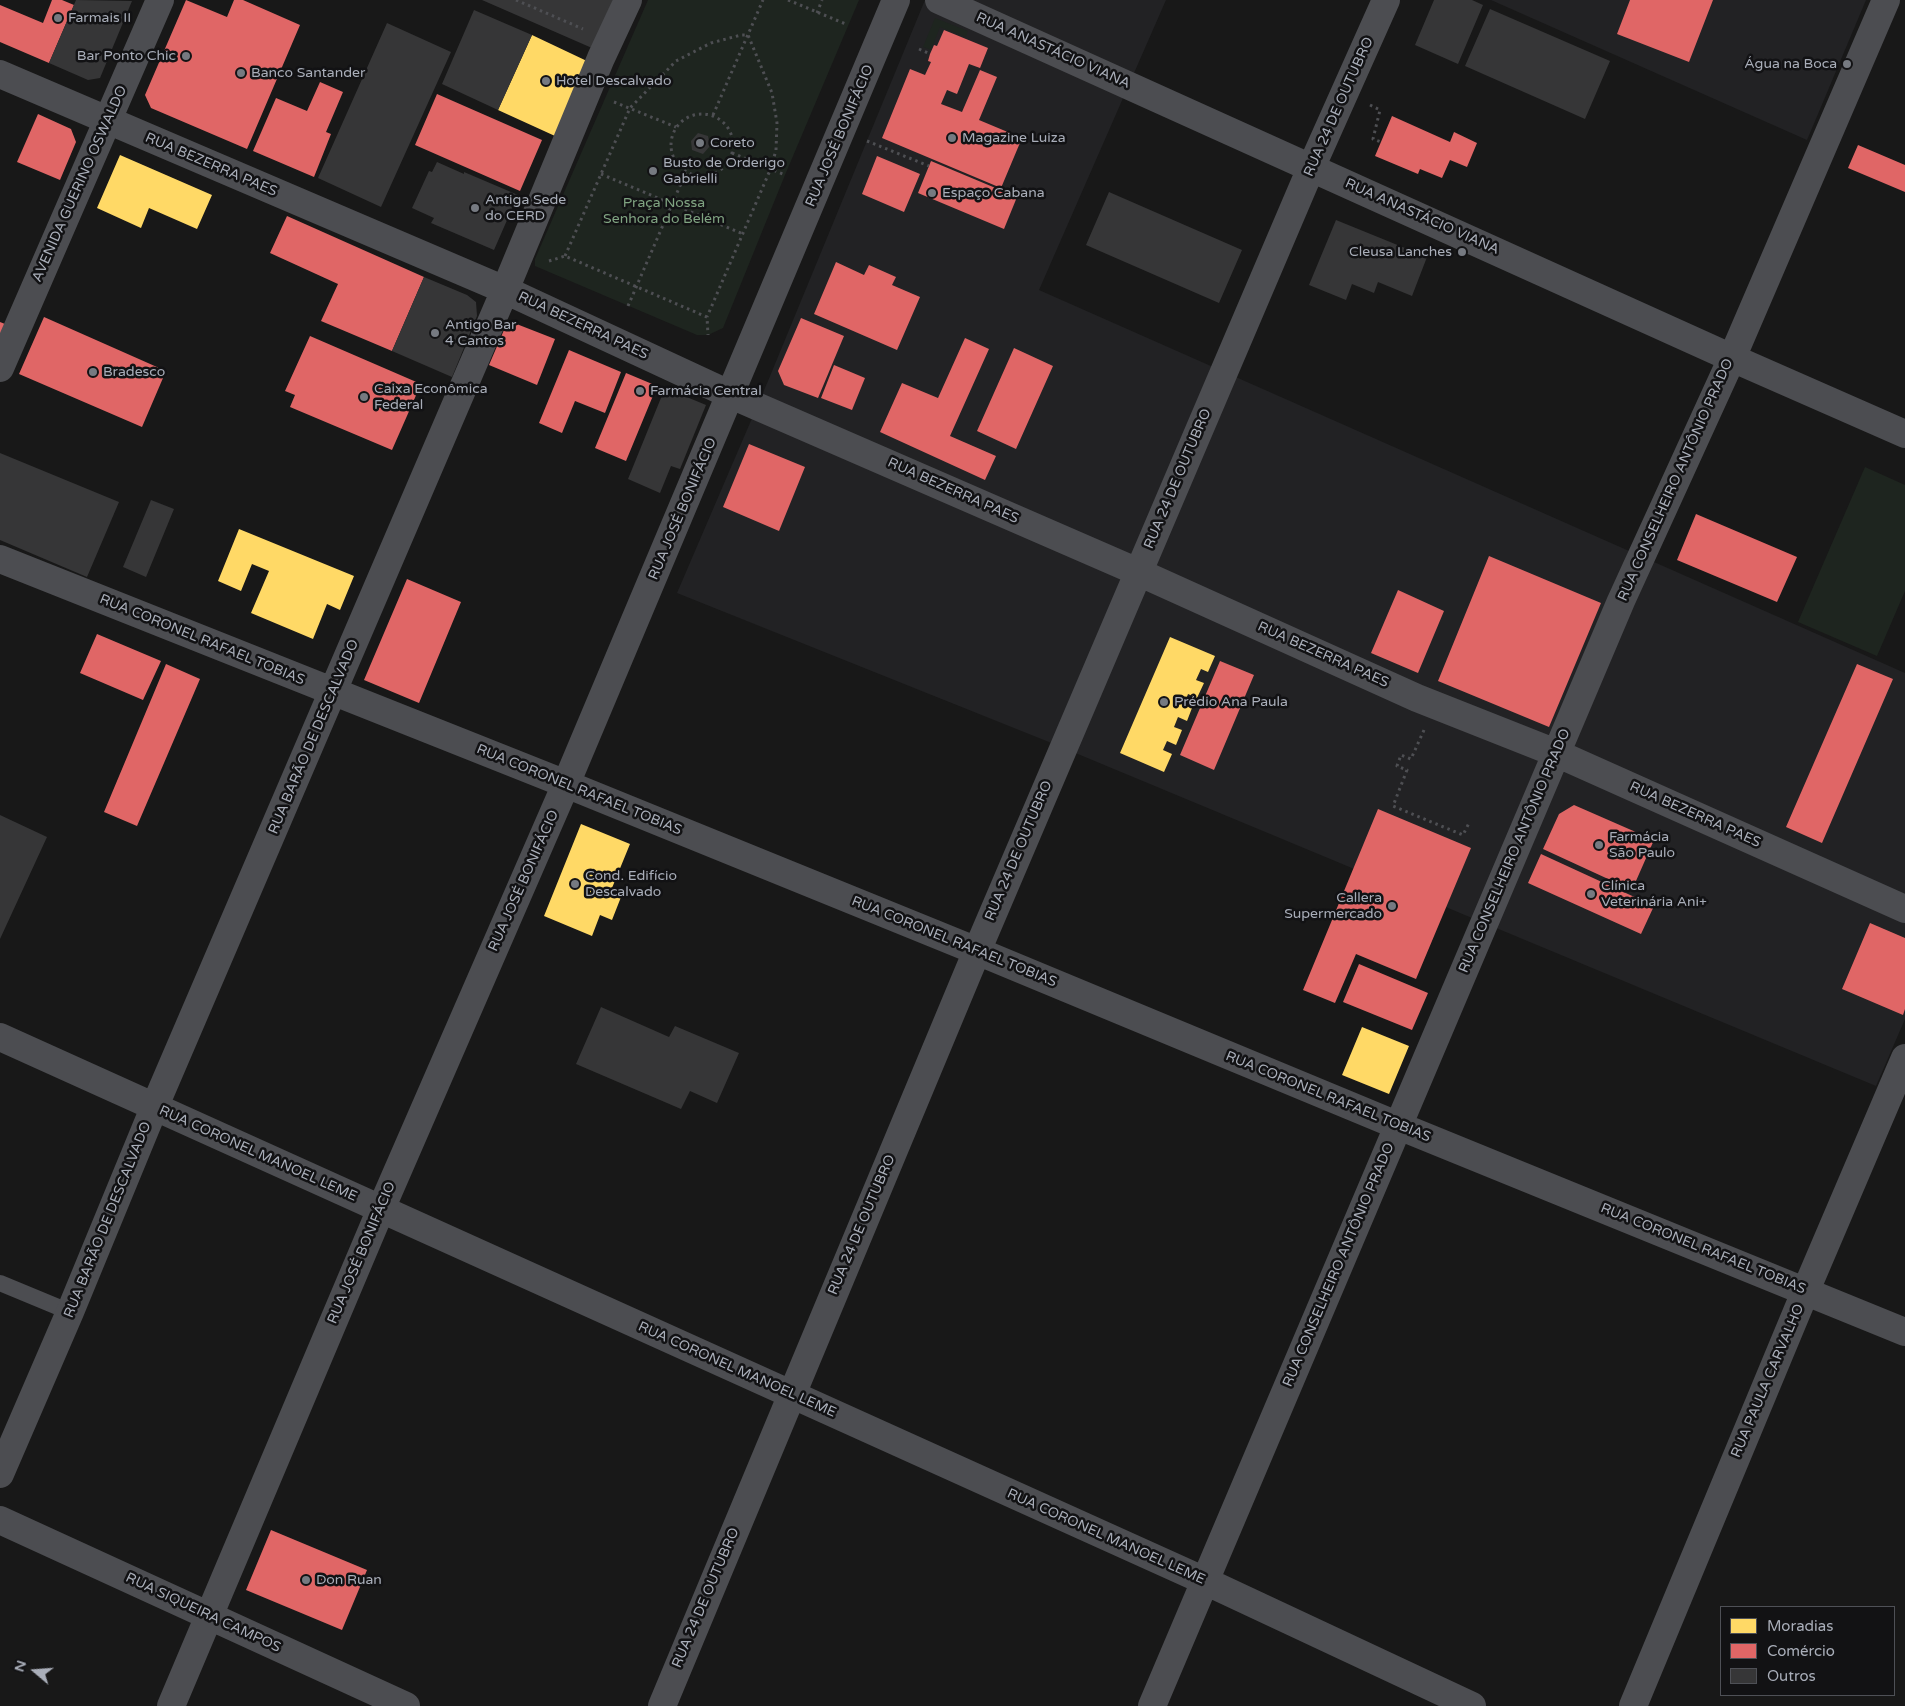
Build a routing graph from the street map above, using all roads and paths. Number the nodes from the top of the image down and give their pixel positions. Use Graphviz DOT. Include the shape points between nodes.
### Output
graph roads {
  1 [pos="160,0"];
  2 [pos="516,0"];
  3 [pos="628,0"];
  4 [pos="763,0"];
  5 [pos="788,0"];
  6 [pos="822,0"];
  7 [pos="896,0"];
  8 [pos="939,0"];
  9 [pos="1386,0"];
  10 [pos="1886,0"];
  11 [pos="817,13"];
  12 [pos="848,25"];
  13 [pos="589,31"];
  14 [pos="748,36"];
  15 [pos="918,49"];
  16 [pos="930,54"];
  17 [pos="0,74"];
  18 [pos="1365,103"];
  19 [pos="622,105"];
  20 [pos="630,108"];
  21 [pos="713,115"];
  22 [pos="107,120"];
  23 [pos="676,127"];
  24 [pos="842,130"];
  25 [pos="1381,142"];
  26 [pos="732,153"];
  27 [pos="929,166"];
  28 [pos="771,168"];
  29 [pos="1311,168"];
  30 [pos="686,172"];
  31 [pos="601,174"];
  32 [pos="784,175"];
  33 [pos="673,205"];
  34 [pos="743,234"];
  35 [pos="637,286"];
  36 [pos="505,290"];
  37 [pos="628,306"];
  38 [pos="707,317"];
  39 [pos="708,335"];
  40 [pos="1732,358"];
  41 [pos="0,368"];
  42 [pos="731,395"];
  43 [pos="1905,434"];
  44 [pos="0,559"];
  45 [pos="1138,572"];
  46 [pos="333,692"];
  47 [pos="1424,729"];
  48 [pos="1556,753"];
  49 [pos="566,784"];
  50 [pos="1469,823"];
  51 [pos="1905,908"];
  52 [pos="977,951"];
  53 [pos="0,1037"];
  54 [pos="1905,1058"];
  55 [pos="154,1108"];
  56 [pos="1398,1126"];
  57 [pos="381,1209"];
  58 [pos="0,1283"];
  59 [pos="1806,1290"];
  60 [pos="70,1312"];
  61 [pos="1905,1332"];
  62 [pos="791,1395"];
  63 [pos="0,1474"];
  64 [pos="0,1520"];
  65 [pos="1205,1581"];
  66 [pos="209,1616"];
  67 [pos="171,1706"];
  68 [pos="406,1706"];
  69 [pos="662,1706"];
  70 [pos="1152,1706"];
  71 [pos="1472,1706"];
  72 [pos="1632,1706"];
  1 -- 22 [label="street, AVENIDA GUERINO OSWALDO"];
  2 -- 13 [label="path"];
  3 -- 36 [label="street, RUA BARÃO DE DESCALVADO"];
  4 -- 14 [label="path"];
  5 -- 11 [label="path"];
  6 -- 11 [label="path"];
  7 -- 24 [label="street, RUA JOSÉ BONIFÁCIO"];
  8 -- 29 [label="street, RUA ANASTÁCIO VIANA"];
  9 -- 29 [label="street, RUA 24 DE OUTUBRO"];
  10 -- 40 [label="street, RUA CONSELHEIRO ANTÔNIO PRADO"];
  11 -- 12 [label="path"];
  14 -- 20 [label="path" via="710,42 676,61"];
  14 -- 21 [label="path"];
  14 -- 28 [label="path" via="772,93 776,113 776,150"];
  15 -- 16 [label="path"];
  17 -- 22 [label="street, RUA BEZERRA PAES"];
  18 -- 25 [label="path" via="1380,110 1373,139"];
  19 -- 20 [label="path"];
  20 -- 23 [label="path"];
  20 -- 31 [label="path"];
  21 -- 23 [label="path" via="692,115"];
  21 -- 26 [label="path" via="727,126 733,144"];
  22 -- 36 [label="street, RUA BEZERRA PAES"];
  22 -- 41 [label="street, AVENIDA GUERINO OSWALDO"];
  23 -- 30 [label="path" via="670,147 678,166"];
  24 -- 27 [label="path"];
  24 -- 42 [label="street, RUA JOSÉ BONIFÁCIO"];
  26 -- 28 [label="path"];
  26 -- 30 [label="path" via="722,169 714,174 704,176"];
  28 -- 32 [label="path"];
  28 -- 34 [label="path"];
  29 -- 40 [label="street, RUA ANASTÁCIO VIANA"];
  29 -- 45 [label="street, RUA 24 DE OUTUBRO"];
  30 -- 33 [label="path"];
  31 -- 33 [label="path"];
  31 -- 35 [label="path" via="565,256"];
  33 -- 34 [label="path"];
  33 -- 35 [label="path"];
  34 -- 38 [label="path"];
  35 -- 37 [label="path"];
  35 -- 38 [label="path"];
  36 -- 42 [label="street, RUA BEZERRA PAES"];
  36 -- 46 [label="street, RUA BARÃO DE DESCALVADO"];
  38 -- 39 [label="path"];
  40 -- 43 [label="street, RUA ANASTÁCIO VIANA"];
  40 -- 48 [label="street, RUA CONSELHEIRO ANTÔNIO PRADO"];
  42 -- 45 [label="street, RUA BEZERRA PAES"];
  42 -- 49 [label="street, RUA JOSÉ BONIFÁCIO"];
  44 -- 46 [label="street, RUA CORONEL RAFAEL TOBIAS"];
  45 -- 48 [label="street, RUA BEZERRA PAES" via="1435,706"];
  45 -- 52 [label="street, RUA 24 DE OUTUBRO"];
  46 -- 49 [label="street, RUA CORONEL RAFAEL TOBIAS"];
  46 -- 55 [label="street, RUA BARÃO DE DESCALVADO"];
  47 -- 50 [label="path" via="1411,759 1401,755 1397,766 1407,770 1393,806 1463,835"];
  48 -- 51 [label="street, RUA BEZERRA PAES"];
  48 -- 56 [label="street, RUA CONSELHEIRO ANTÔNIO PRADO"];
  49 -- 52 [label="street, RUA CORONEL RAFAEL TOBIAS"];
  49 -- 57 [label="street, RUA JOSÉ BONIFÁCIO"];
  52 -- 56 [label="street, RUA CORONEL RAFAEL TOBIAS"];
  52 -- 62 [label="street, RUA 24 DE OUTUBRO"];
  53 -- 55 [label="street, RUA CORONEL MANOEL LEME"];
  54 -- 59 [label="street, RUA PAULA CARVALHO"];
  55 -- 57 [label="street, RUA CORONEL MANOEL LEME"];
  55 -- 60 [label="street, RUA BARÃO DE DESCALVADO"];
  56 -- 59 [label="street, RUA CORONEL RAFAEL TOBIAS"];
  56 -- 65 [label="street, RUA CONSELHEIRO ANTÔNIO PRADO"];
  57 -- 62 [label="street, RUA CORONEL MANOEL LEME"];
  57 -- 66 [label="street, RUA JOSÉ BONIFÁCIO"];
  58 -- 60 [label="lane"];
  59 -- 61 [label="street, RUA CORONEL RAFAEL TOBIAS"];
  59 -- 72 [label="street, RUA PAULA CARVALHO"];
  60 -- 63 [label="street, RUA BARÃO DE DESCALVADO"];
  62 -- 65 [label="street, RUA CORONEL MANOEL LEME"];
  62 -- 69 [label="street, RUA 24 DE OUTUBRO"];
  64 -- 66 [label="street, RUA SIQUEIRA CAMPOS"];
  65 -- 70 [label="street, RUA CONSELHEIRO ANTÔNIO PRADO"];
  65 -- 71 [label="street, RUA CORONEL MANOEL LEME"];
  66 -- 67 [label="street, RUA JOSÉ BONIFÁCIO"];
  66 -- 68 [label="street, RUA SIQUEIRA CAMPOS"];
}
